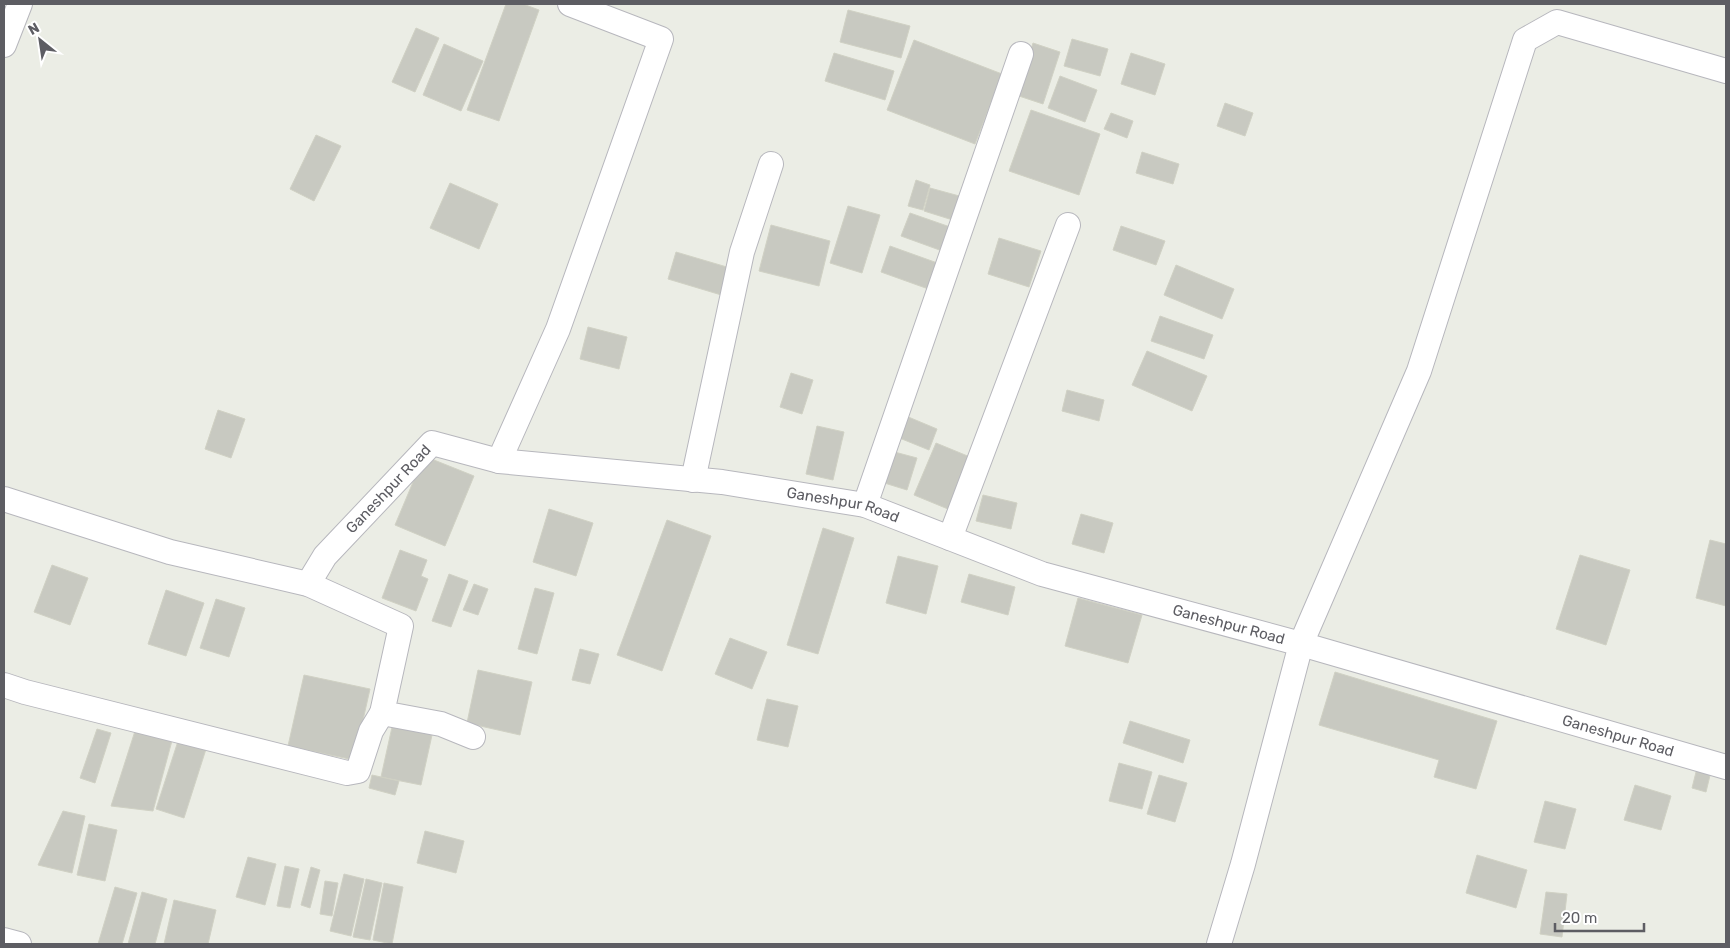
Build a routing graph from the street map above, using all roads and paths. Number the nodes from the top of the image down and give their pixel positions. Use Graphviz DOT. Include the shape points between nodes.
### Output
graph roads {
  1 [pos="20,4"];
  2 [pos="570,4"];
  3 [pos="4,45"];
  4 [pos="1022,54"];
  5 [pos="1726,71"];
  6 [pos="770,164"];
  7 [pos="1068,225"];
  8 [pos="499,461"];
  9 [pos="693,480"];
  10 [pos="4,499"];
  11 [pos="865,506"];
  12 [pos="950,538"];
  13 [pos="308,584"];
  14 [pos="1300,644"];
  15 [pos="4,684"];
  16 [pos="382,713"];
  17 [pos="473,737"];
  18 [pos="1726,764"];
  19 [pos="4,940"];
  20 [pos="19,944"];
  21 [pos="1219,944"];
  1 -- 3 [label="street"];
  2 -- 8 [label="street" via="661,39 558,329"];
  4 -- 11 [label="street"];
  5 -- 14 [label="street" via="1557,22 1525,40 1419,371"];
  6 -- 9 [label="street" via="742,252"];
  7 -- 12 [label="street"];
  8 -- 9 [label="street, Ganeshpur Road"];
  8 -- 13 [label="street, Ganeshpur Road" via="432,443 325,556"];
  9 -- 11 [label="street, Ganeshpur Road"];
  10 -- 13 [label="street" via="170,552"];
  11 -- 12 [label="street, Ganeshpur Road"];
  12 -- 14 [label="street, Ganeshpur Road" via="1042,574"];
  13 -- 16 [label="street" via="401,626"];
  14 -- 18 [label="street, Ganeshpur Road"];
  14 -- 21 [label="street"];
  15 -- 16 [label="street" via="25,692 347,772 358,771 371,731"];
  16 -- 17 [label="street" via="441,724"];
  19 -- 20 [label="street"];
}
